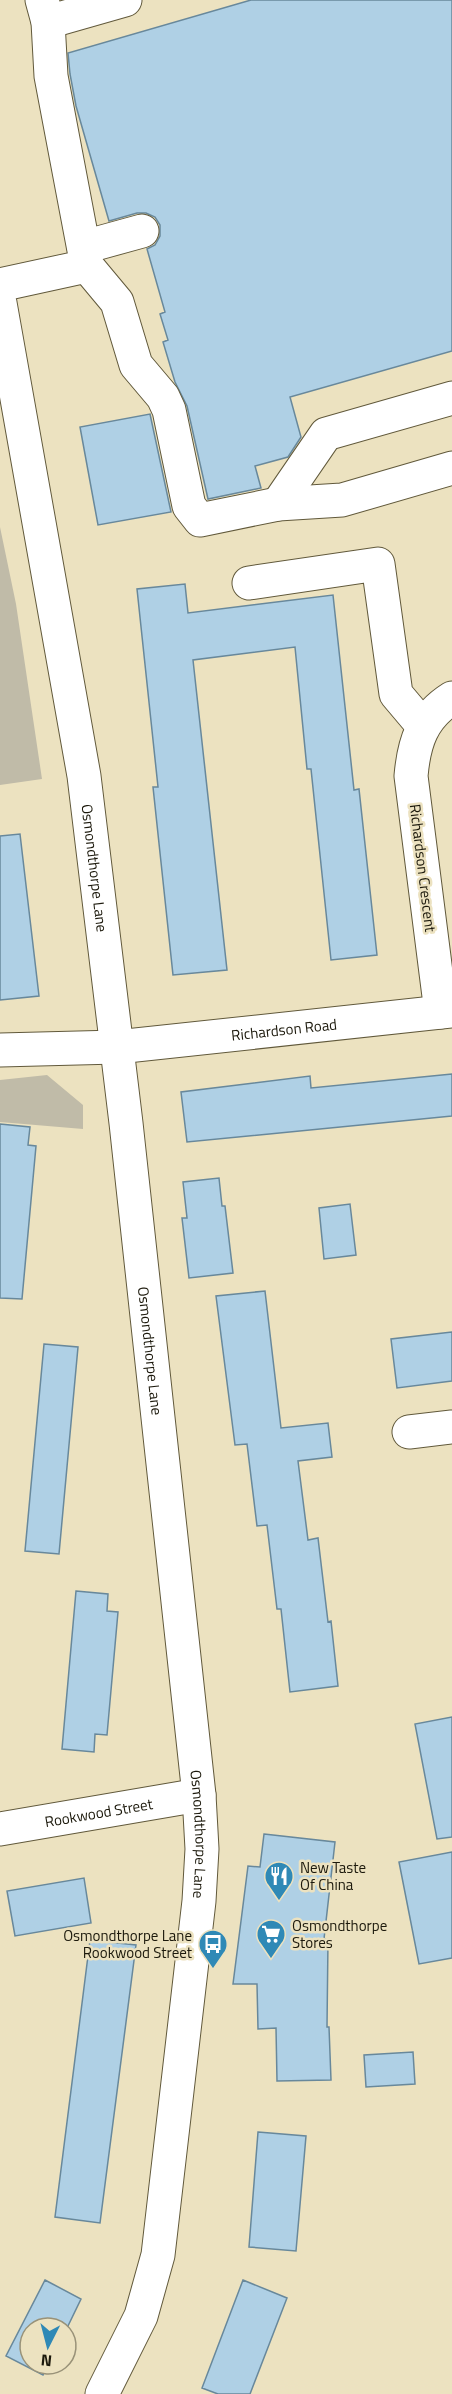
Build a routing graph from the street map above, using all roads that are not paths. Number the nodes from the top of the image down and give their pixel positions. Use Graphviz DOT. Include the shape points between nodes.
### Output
graph roads {
  1 [pos="125,0"];
  2 [pos="45,11"];
  3 [pos="142,231"];
  4 [pos="85,256"];
  5 [pos="0,285"];
  6 [pos="0,303"];
  7 [pos="452,398"];
  8 [pos="452,468"];
  9 [pos="278,504"];
  10 [pos="249,583"];
  11 [pos="452,698"];
  12 [pos="423,726"];
  13 [pos="447,1012"];
  14 [pos="117,1047"];
  15 [pos="0,1050"];
  16 [pos="452,1427"];
  17 [pos="409,1432"];
  18 [pos="199,1795"];
  19 [pos="0,1829"];
  20 [pos="102,2394"];
  1 -- 2 [label="street"];
  2 -- 4 [label="street" via="51,76"];
  3 -- 4 [label="street"];
  4 -- 5 [label="street"];
  4 -- 9 [label="street" via="117,302 136,365 166,404 189,506 200,520"];
  6 -- 14 [label="street, Osmondthorpe Lane" via="84,776"];
  7 -- 9 [label="street" via="326,434"];
  8 -- 9 [label="street" via="342,500"];
  10 -- 12 [label="street" via="378,564 396,694"];
  11 -- 12 [label="street, Richardson Crescent"];
  12 -- 13 [label="street, Richardson Crescent" via="413,750 411,776"];
  13 -- 14 [label="street, Richardson Road"];
  14 -- 15 [label="street, Richardson Road"];
  14 -- 18 [label="street, Osmondthorpe Lane"];
  16 -- 17 [label="street"];
  18 -- 19 [label="street, Rookwood Street"];
  18 -- 20 [label="street, Osmondthorpe Lane" via="199,1901 158,2255 141,2316"];
}
